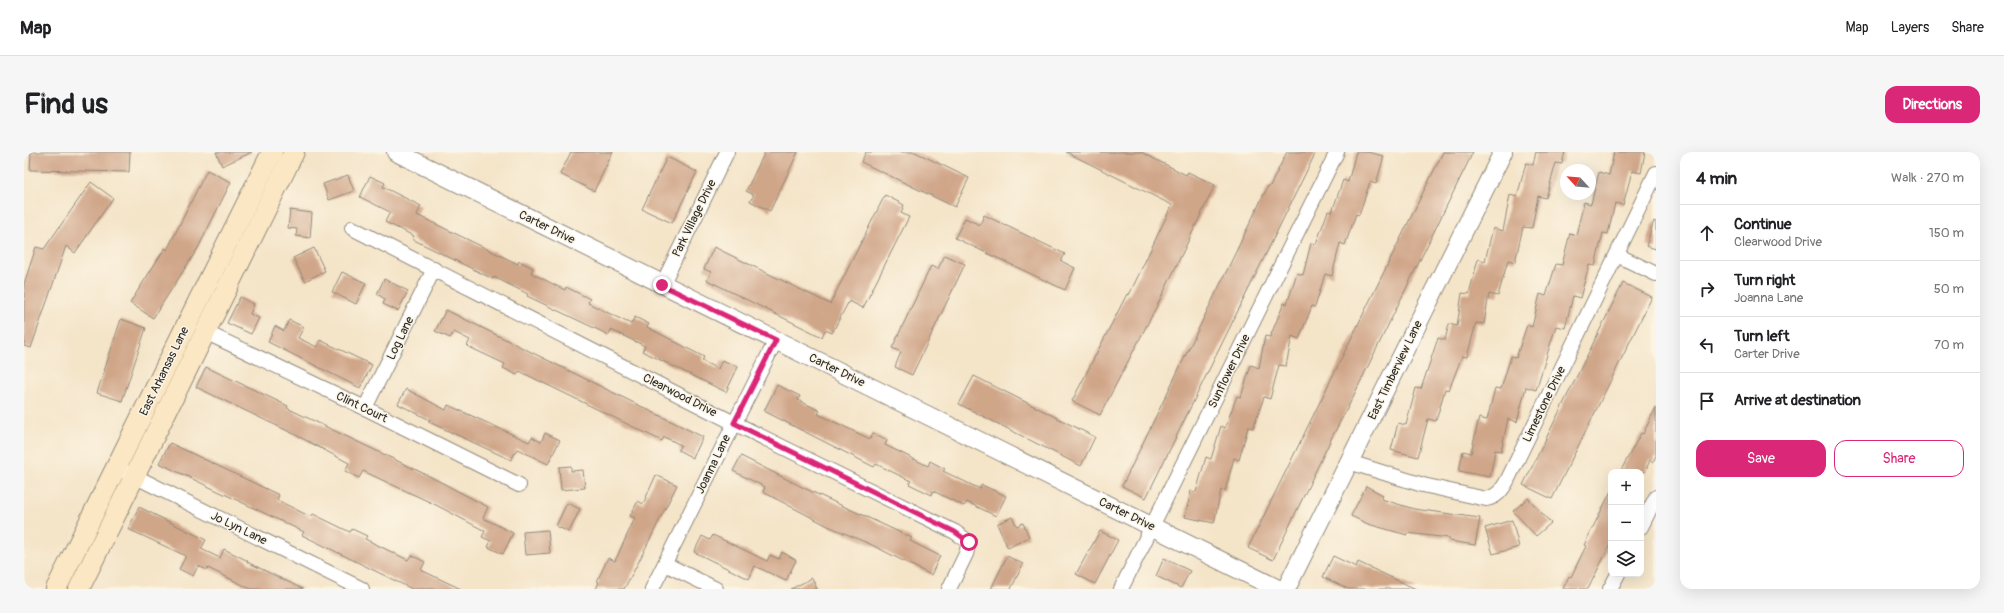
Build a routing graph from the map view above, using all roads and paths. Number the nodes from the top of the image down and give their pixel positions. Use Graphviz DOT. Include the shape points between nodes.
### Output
graph roads {
  1 [pos="272,152"];
  2 [pos="294,152"];
  3 [pos="396,152"];
  4 [pos="727,152"];
  5 [pos="1337,152"];
  6 [pos="1503,152"];
  7 [pos="1656,173"];
  8 [pos="352,228"];
  9 [pos="1617,255"];
  10 [pos="434,269"];
  11 [pos="1656,274"];
  12 [pos="662,285"];
  13 [pos="204,332"];
  14 [pos="776,340"];
  15 [pos="365,408"];
  16 [pos="734,423"];
  17 [pos="1349,462"];
  18 [pos="116,467"];
  19 [pos="134,476"];
  20 [pos="519,485"];
  21 [pos="1656,497"];
  22 [pos="1644,521"];
  23 [pos="1152,526"];
  24 [pos="665,564"];
  25 [pos="1616,577"];
  26 [pos="56,589"];
  27 [pos="79,589"];
  28 [pos="362,589"];
  29 [pos="652,589"];
  30 [pos="716,589"];
  31 [pos="949,589"];
  32 [pos="1121,589"];
  33 [pos="1278,589"];
  34 [pos="1286,589"];
  35 [pos="1610,589"];
  1 -- 18 [label="main road, East Arkansas Lane"];
  2 -- 13 [label="main road, East Arkansas Lane"];
  3 -- 12 [label="street, Carter Drive"];
  4 -- 12 [label="street, Park Village Drive"];
  5 -- 23 [label="street, Sunflower Drive"];
  6 -- 17 [label="street, East Timberview Lane"];
  7 -- 9 [label="street, Limestone Drive"];
  8 -- 10 [label="street, Clearwood Drive"];
  9 -- 11 [label="street"];
  9 -- 17 [label="street, Limestone Drive" via="1507,481 1493,498 1486,499 1423,485"];
  10 -- 15 [label="street, Log Lane"];
  10 -- 16 [label="street, Clearwood Drive"];
  12 -- 14 [label="street, Carter Drive"];
  13 -- 15 [label="street, Clint Court"];
  13 -- 19 [label="main road, East Arkansas Lane"];
  14 -- 16 [label="street, Joanna Lane"];
  14 -- 23 [label="street, Carter Drive"];
  15 -- 20 [label="street, Clint Court"];
  16 -- 24 [label="street, Joanna Lane"];
  16 -- 31 [label="street, Clearwood Drive" via="955,532 969,542"];
  17 -- 34 [label="street, East Timberview Lane"];
  18 -- 19 [label="street, Jo Lyn Lane"];
  18 -- 26 [label="main road, East Arkansas Lane"];
  19 -- 27 [label="main road, East Arkansas Lane"];
  19 -- 28 [label="street, Jo Lyn Lane"];
  21 -- 22 [label="street"];
  23 -- 32 [label="street, Sunflower Drive"];
  23 -- 33 [label="street, Carter Drive"];
  24 -- 29 [label="street, Joanna Lane"];
  24 -- 30 [label="street"];
  25 -- 35 [label="street"];
}
